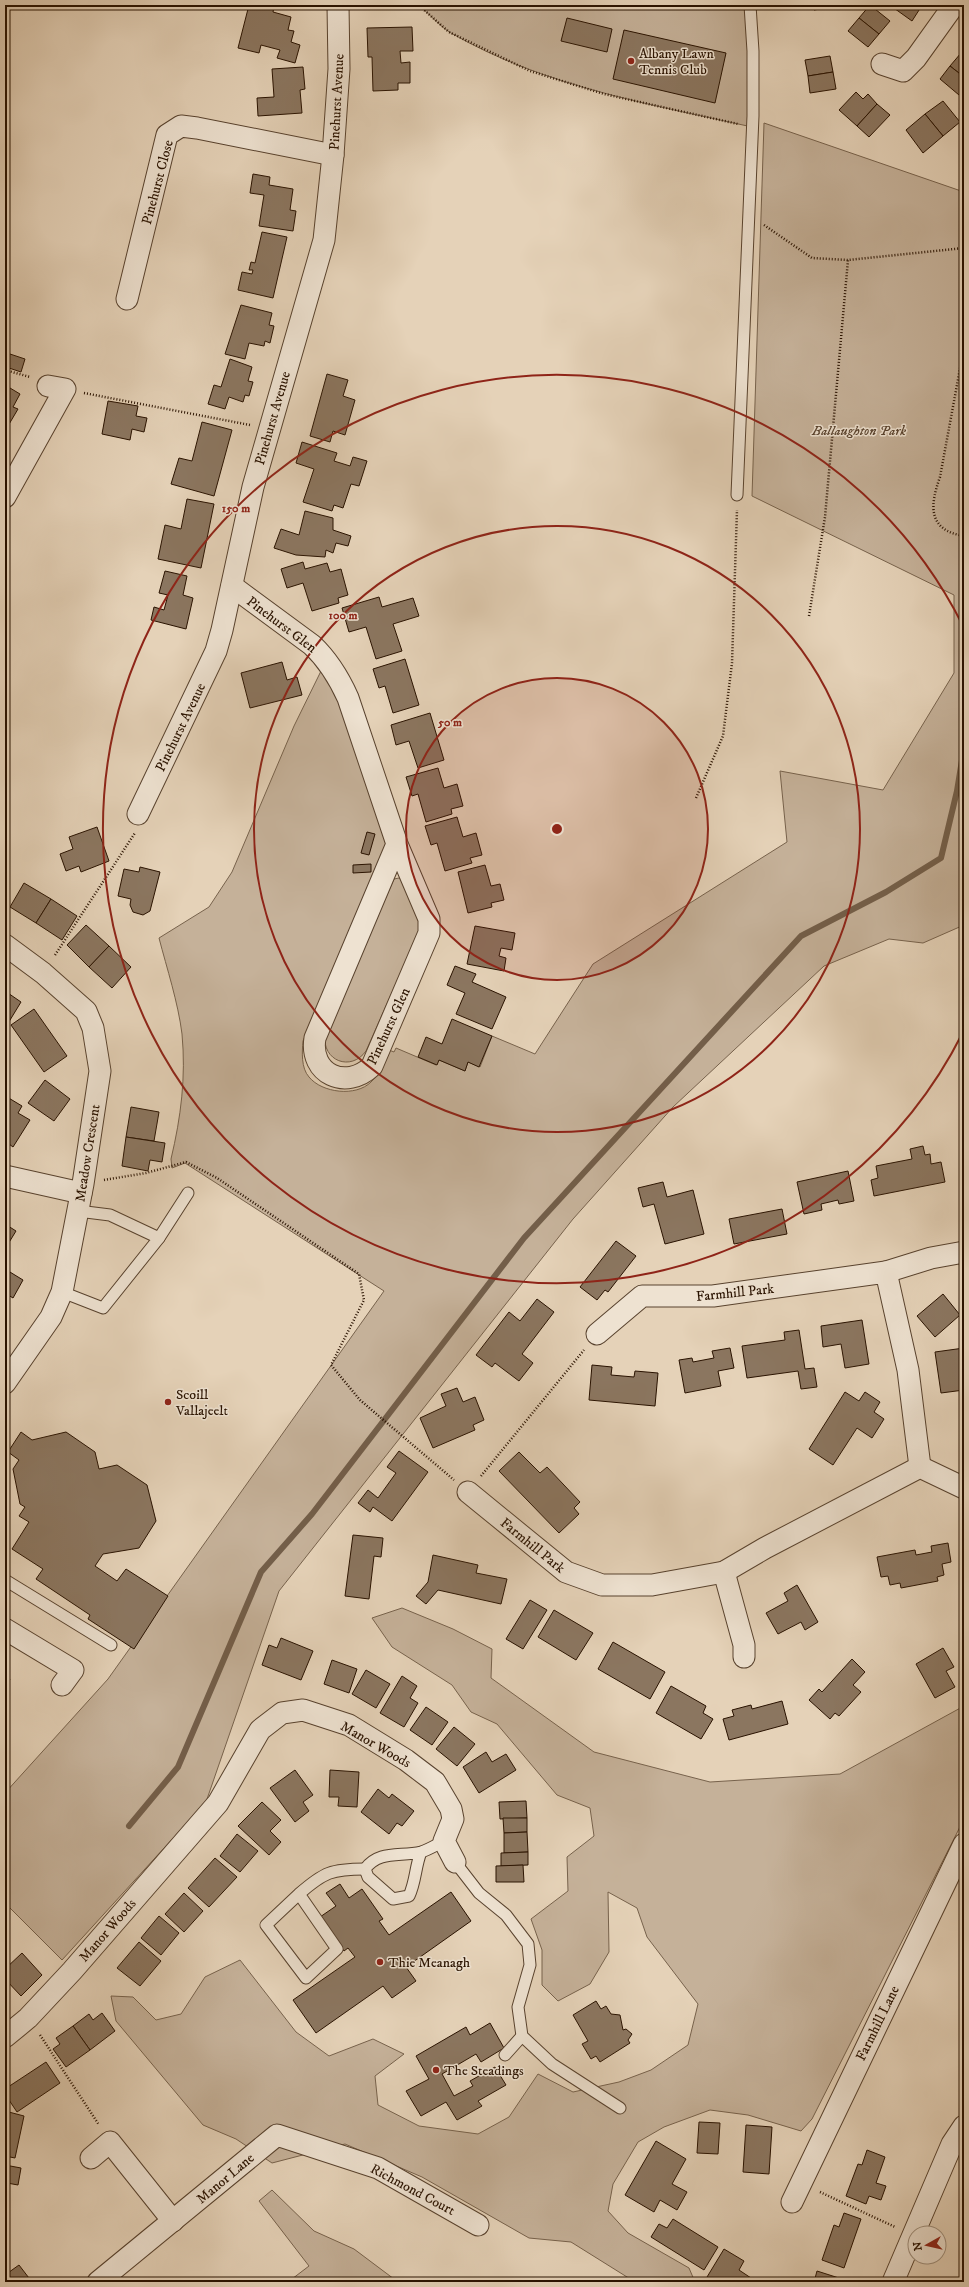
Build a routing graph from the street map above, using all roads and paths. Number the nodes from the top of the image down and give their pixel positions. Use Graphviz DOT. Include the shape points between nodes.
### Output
graph roads {
  1 [pos="338,5"];
  2 [pos="422,5"];
  3 [pos="750,5"];
  4 [pos="954,5"];
  5 [pos="882,64"];
  6 [pos="752,127"];
  7 [pos="333,155"];
  8 [pos="749,215"];
  9 [pos="964,248"];
  10 [pos="848,260"];
  11 [pos="127,299"];
  12 [pos="964,347"];
  13 [pos="5,370"];
  14 [pos="65,389"];
  15 [pos="269,429"];
  16 [pos="738,495"];
  17 [pos="5,497"];
  18 [pos="964,536"];
  19 [pos="232,586"];
  20 [pos="809,616"];
  21 [pos="696,798"];
  22 [pos="138,814"];
  23 [pos="397,844"];
  24 [pos="5,945"];
  25 [pos="43,972"];
  26 [pos="5,1176"];
  27 [pos="188,1193"];
  28 [pos="81,1196"];
  29 [pos="159,1238"];
  30 [pos="964,1252"];
  31 [pos="886,1272"];
  32 [pos="62,1292"];
  33 [pos="597,1334"];
  34 [pos="5,1383"];
  35 [pos="920,1467"];
  36 [pos="964,1488"];
  37 [pos="468,1492"];
  38 [pos="724,1572"];
  39 [pos="5,1580"];
  40 [pos="5,1628"];
  41 [pos="112,1645"];
  42 [pos="744,1657"];
  43 [pos="62,1685"];
  44 [pos="444,1841"];
  45 [pos="964,1844"];
  46 [pos="421,1852"];
  47 [pos="455,1862"];
  48 [pos="365,1869"];
  49 [pos="299,1894"];
  50 [pos="28,2018"];
  51 [pos="522,2036"];
  52 [pos="5,2037"];
  53 [pos="505,2054"];
  54 [pos="620,2108"];
  55 [pos="964,2126"];
  56 [pos="278,2135"];
  57 [pos="110,2142"];
  58 [pos="91,2158"];
  59 [pos="819,2191"];
  60 [pos="792,2202"];
  61 [pos="173,2221"];
  62 [pos="478,2225"];
  63 [pos="916,2225"];
  64 [pos="907,2233"];
  65 [pos="907,2248"];
  66 [pos="98,2282"];
  67 [pos="894,2282"];
  1 -- 7 [label="street, Pinehurst Avenue" via="340,68"];
  2 -- 6 [label="path" via="423,9 449,32 530,71 604,94"];
  3 -- 6 [label="lane" via="753,51"];
  4 -- 5 [label="street" via="904,78"];
  6 -- 8 [label="lane"];
  7 -- 11 [label="street, Pinehurst Close" via="181,126 167,135"];
  7 -- 15 [label="street, Pinehurst Avenue" via="319,261"];
  8 -- 10 [label="path" via="812,258"];
  8 -- 16 [label="lane"];
  9 -- 10 [label="path"];
  10 -- 20 [label="path" via="825,517"];
  12 -- 18 [label="path" via="933,514 941,527"];
  13 -- 14 [label="path"];
  14 -- 15 [label="path"];
  14 -- 17 [label="street"];
  15 -- 19 [label="street, Pinehurst Avenue" via="247,507"];
  16 -- 21 [label="path" via="732,663 723,736"];
  19 -- 22 [label="street, Pinehurst Avenue" via="222,630 209,668"];
  19 -- 23 [label="street, Pinehurst Glen" via="312,645 323,655 338,677 348,698"];
  22 -- 25 [label="path" via="135,836"];
  23 -- 23 [label="street, Pinehurst Glen" via="315,1038 314,1053 318,1062 332,1076 343,1079 358,1076 372,1066 429,934 430,920"];
  24 -- 25 [label="street, Meadow Crescent"];
  25 -- 28 [label="street, Meadow Crescent" via="86,1011 97,1047 100,1071"];
  26 -- 28 [label="street"];
  27 -- 29 [label="lane"];
  28 -- 29 [label="lane" via="110,1215"];
  28 -- 32 [label="street, Meadow Crescent"];
  28 -- 37 [label="path" via="186,1162 218,1178 359,1274 364,1300 331,1365 360,1400"];
  29 -- 32 [label="lane" via="104,1308"];
  30 -- 31 [label="street, Farmhill Park" via="931,1258"];
  31 -- 33 [label="street, Farmhill Park" via="713,1296 642,1296"];
  31 -- 35 [label="street" via="908,1370"];
  32 -- 34 [label="street, Meadow Crescent" via="51,1318"];
  33 -- 37 [label="path"];
  35 -- 36 [label="street"];
  35 -- 38 [label="street, Farmhill Park"];
  37 -- 38 [label="street, Farmhill Park" via="566,1572 602,1585 652,1585"];
  38 -- 42 [label="street" via="744,1645"];
  39 -- 41 [label="lane"];
  40 -- 43 [label="street" via="73,1670"];
  44 -- 46 [label="lane"];
  44 -- 47 [label="street"];
  44 -- 50 [label="street, Manor Woods" via="452,1814 435,1782 406,1760 348,1725 304,1710 282,1713 260,1730 218,1803"];
  45 -- 60 [label="street, Farmhill Lane"];
  46 -- 48 [label="lane" via="378,1857"];
  46 -- 48 [label="lane" via="416,1864 415,1884 408,1896 393,1899 368,1877"];
  47 -- 51 [label="lane" via="479,1893 506,1916 528,1944 530,1965 518,2007"];
  48 -- 49 [label="lane" via="342,1869 319,1876"];
  49 -- 49 [label="lane" via="338,1949 306,1978 266,1925"];
  50 -- 52 [label="street, Manor Woods"];
  50 -- 57 [label="path"];
  51 -- 53 [label="lane"];
  51 -- 54 [label="lane" via="552,2064"];
  55 -- 63 [label="street" via="952,2144"];
  56 -- 61 [label="street, Manor Lane"];
  56 -- 62 [label="street, Richmond Court" via="378,2168"];
  57 -- 58 [label="street"];
  57 -- 61 [label="street"];
  59 -- 64 [label="path"];
  61 -- 66 [label="street, Manor Lane"];
  65 -- 67 [label="street"];
}
